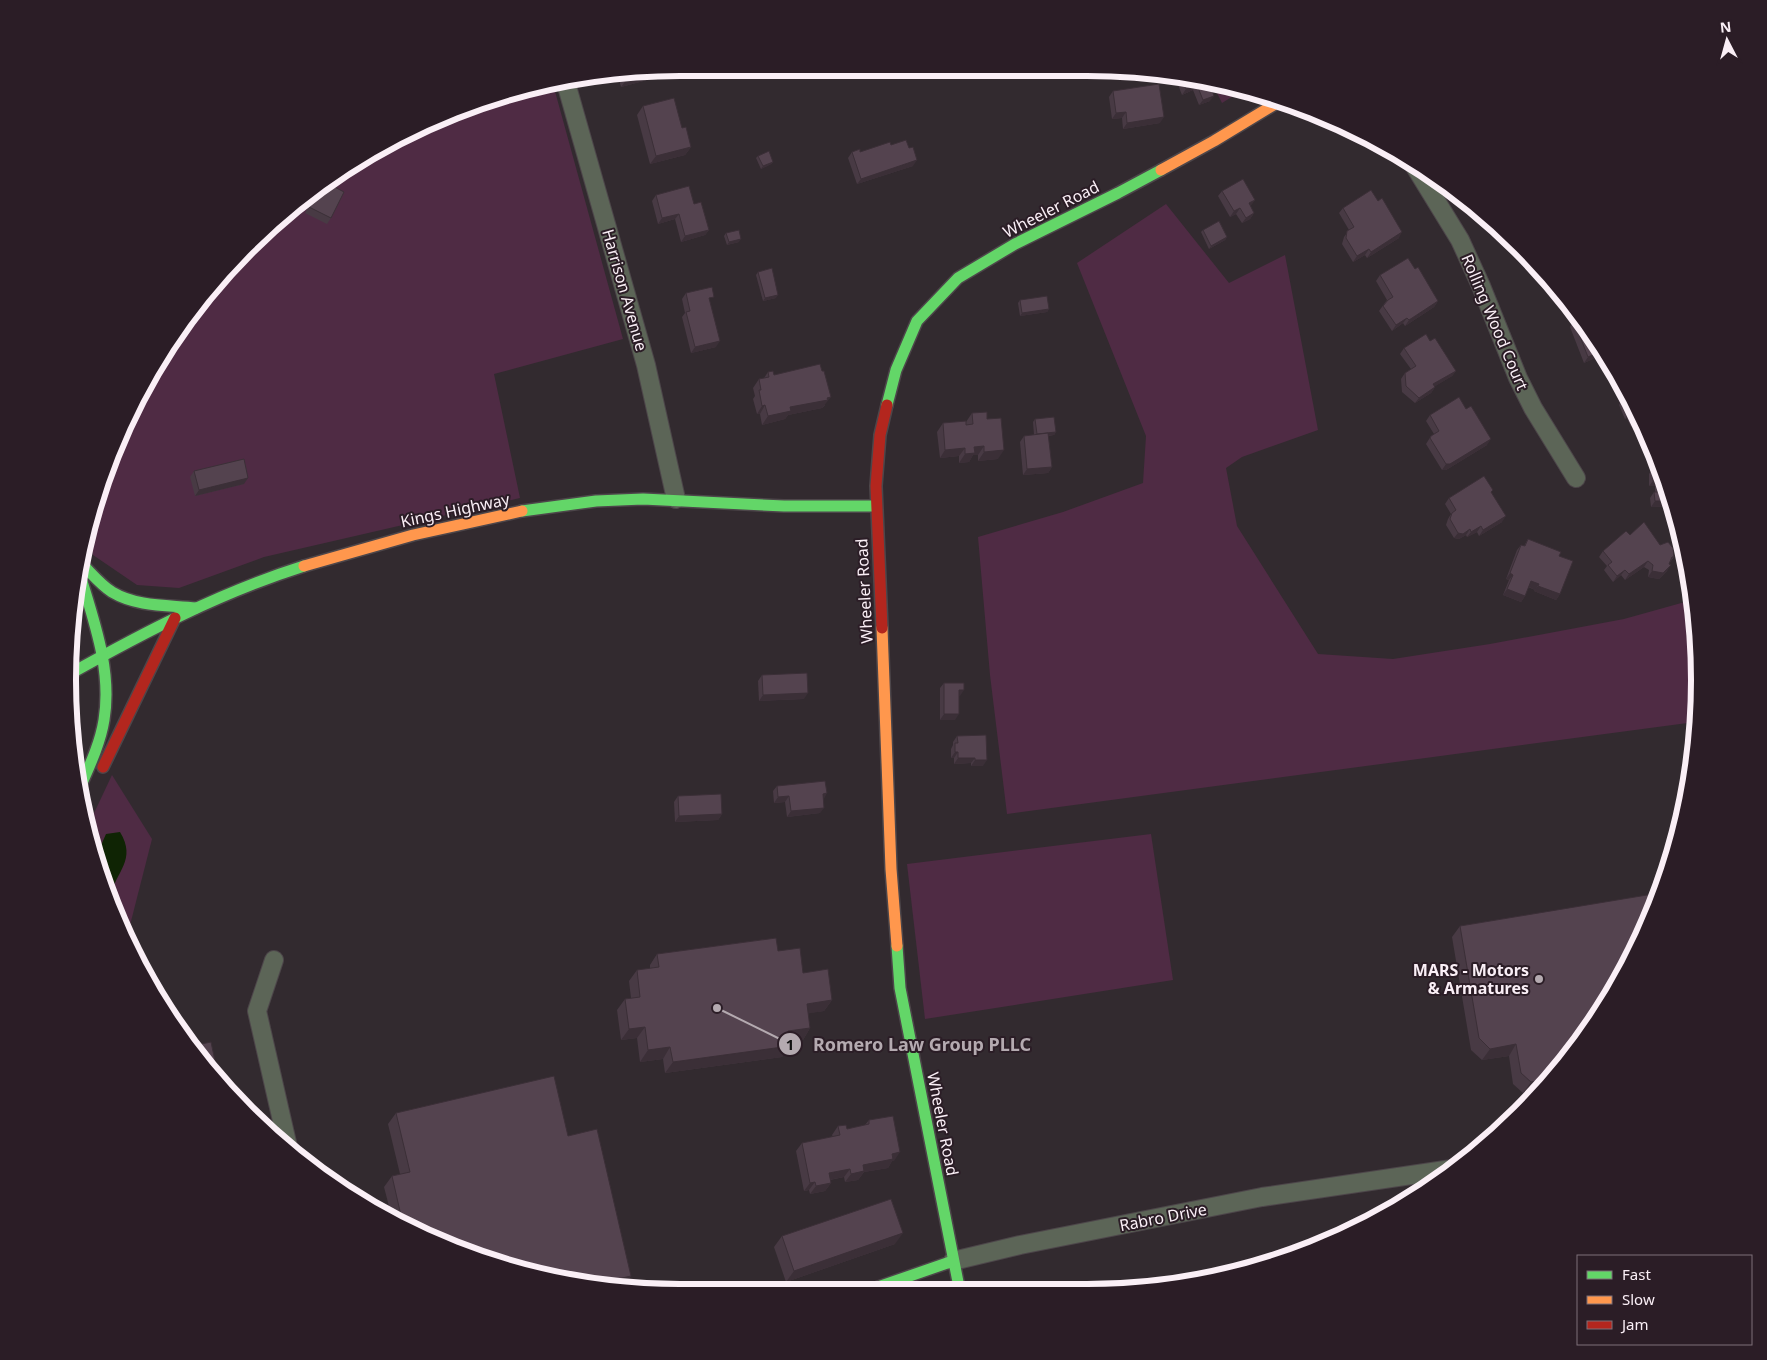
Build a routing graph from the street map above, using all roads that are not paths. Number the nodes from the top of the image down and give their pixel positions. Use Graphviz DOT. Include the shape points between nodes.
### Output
graph roads {
  1 [pos="567,87"];
  2 [pos="1273,106"];
  3 [pos="1422,178"];
  4 [pos="1576,478"];
  5 [pos="676,499"];
  6 [pos="876,506"];
  7 [pos="87,569"];
  8 [pos="83,587"];
  9 [pos="196,608"];
  10 [pos="175,618"];
  11 [pos="102,656"];
  12 [pos="76,670"];
  13 [pos="97,780"];
  14 [pos="86,787"];
  15 [pos="274,960"];
  16 [pos="286,1137"];
  17 [pos="1438,1171"];
  18 [pos="953,1261"];
  19 [pos="887,1284"];
  20 [pos="958,1284"];
  1 -- 5 [label="street, Harrison Avenue" via="646,365"];
  2 -- 6 [label="main road, Wheeler Road" via="1214,141 1015,244 958,278 917,321 896,370 880,435"];
  3 -- 4 [label="street, Rolling Wood Court" via="1460,240 1533,408"];
  5 -- 6 [label="main road, Kings Highway" via="755,505"];
  5 -- 9 [label="main road, Kings Highway" via="591,502 468,522 287,572"];
  6 -- 18 [label="main road, Wheeler Road" via="891,869 900,988"];
  7 -- 9 [label="main road" via="112,592 123,597 146,603"];
  8 -- 11 [label="main road"];
  9 -- 10 [label="main road, Kings Highway"];
  10 -- 11 [label="main road, Kings Highway"];
  10 -- 13 [label="main road"];
  11 -- 12 [label="main road, Kings Highway"];
  11 -- 14 [label="main road" via="106,690 104,720"];
  15 -- 16 [label="street" via="257,1011"];
  17 -- 18 [label="street, Rabro Drive" via="1262,1197"];
  18 -- 19 [label="main road, Rabro Drive"];
  18 -- 20 [label="main road, Wheeler Road"];
}
